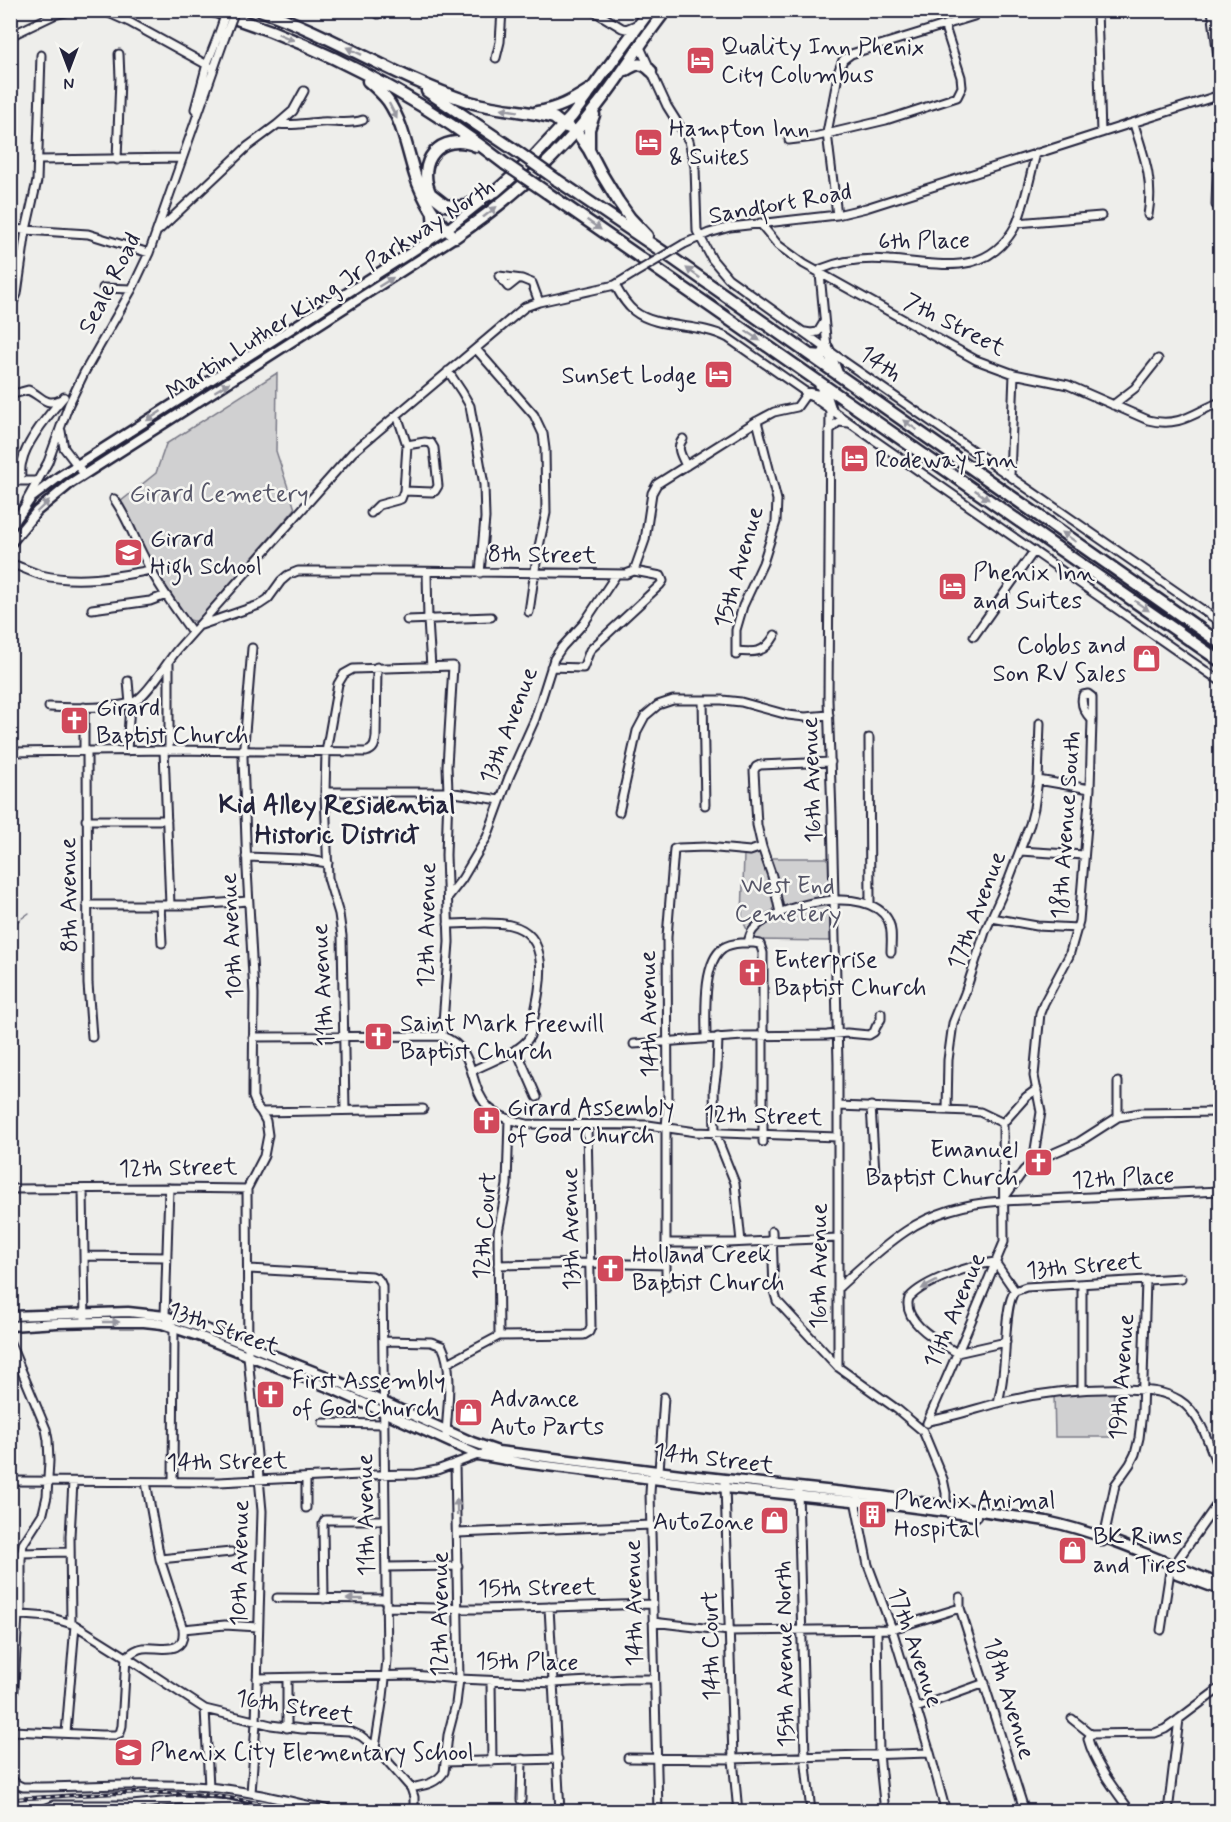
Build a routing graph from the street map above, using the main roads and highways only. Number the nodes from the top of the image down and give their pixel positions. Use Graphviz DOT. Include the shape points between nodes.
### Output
graph roads {
  1 [pos="211,10"];
  2 [pos="260,10"];
  3 [pos="650,10"];
  4 [pos="666,10"];
  5 [pos="642,21"];
  6 [pos="640,47"];
  7 [pos="354,69"];
  8 [pos="651,71"];
  9 [pos="623,72"];
  10 [pos="407,78"];
  11 [pos="596,85"];
  12 [pos="596,108"];
  13 [pos="531,113"];
  14 [pos="564,126"];
  15 [pos="576,131"];
  16 [pos="589,150"];
  17 [pos="489,151"];
  18 [pos="496,191"];
  19 [pos="431,195"];
  20 [pos="431,208"];
  21 [pos="448,228"];
  22 [pos="455,237"];
  23 [pos="427,242"];
  24 [pos="672,258"];
  25 [pos="811,355"];
  26 [pos="838,375"];
  27 [pos="821,385"];
  28 [pos="808,393"];
  29 [pos="845,400"];
  30 [pos="10,528"];
  31 [pos="10,544"];
  32 [pos="1221,643"];
  33 [pos="1221,661"];
  34 [pos="10,1316"];
  35 [pos="10,1326"];
  36 [pos="498,1451"];
  37 [pos="477,1455"];
  38 [pos="725,1484"];
  39 [pos="1172,1568"];
  40 [pos="1221,1584"];
  41 [pos="1221,1590"];
  1 -- 7 [label="highway, one-way" via="271,31"];
  10 -- 2 [label="highway, one-way"];
  3 -- 5 [label="highway, Martin Luther King Jr Parkway North"];
  4 -- 6 [label="highway, Martin Luther King Jr Parkway North"];
  5 -- 6 [label="highway"];
  5 -- 11 [label="highway, Martin Luther King Jr Parkway North"];
  6 -- 9 [label="highway, Martin Luther King Jr Parkway North"];
  7 -- 17 [label="highway" via="410,99"];
  7 -- 20 [label="highway, one-way" via="389,102"];
  8 -- 9 [label="highway" via="638,64"];
  9 -- 12 [label="highway, Martin Luther King Jr Parkway North"];
  13 -- 10 [label="highway, one-way" via="470,102"];
  10 -- 24 [label="highway, bridge"];
  11 -- 13 [label="highway" via="571,102"];
  11 -- 14 [label="highway, Martin Luther King Jr Parkway North"];
  12 -- 15 [label="highway, Martin Luther King Jr Parkway North"];
  12 -- 16 [label="highway" via="589,129"];
  13 -- 14 [label="highway" via="554,118"];
  14 -- 15 [label="highway"];
  14 -- 18 [label="highway, Martin Luther King Jr Parkway North"];
  15 -- 16 [label="highway"];
  22 -- 15 [label="highway, Martin Luther King Jr Parkway North, one-way" via="524,184"];
  16 -- 24 [label="highway" via="630,218"];
  17 -- 19 [label="highway" via="467,142 454,141 442,146 433,153 426,168"];
  17 -- 27 [label="highway, one-way, bridge"];
  18 -- 19 [label="highway" via="460,207 445,205"];
  18 -- 21 [label="main road, Martin Luther King Jr Parkway North"];
  19 -- 21 [label="highway"];
  20 -- 21 [label="highway"];
  20 -- 23 [label="highway" via="434,228"];
  21 -- 22 [label="highway"];
  21 -- 23 [label="main road, Martin Luther King Jr Parkway North"];
  31 -- 22 [label="main road, Martin Luther King Jr Parkway North, one-way" via="45,504 84,474"];
  23 -- 30 [label="main road, Martin Luther King Jr Parkway North, one-way" via="60,476 31,498"];
  25 -- 24 [label="highway, one-way"];
  25 -- 26 [label="highway"];
  25 -- 26 [label="highway" via="822,356 827,348"];
  32 -- 26 [label="highway, one-way"];
  27 -- 28 [label="highway" via="823,393"];
  27 -- 29 [label="highway"];
  27 -- 29 [label="highway" via="830,408 835,398"];
  29 -- 33 [label="highway, one-way"];
  34 -- 36 [label="main road, 13th Street" via="85,1312 165,1316 248,1346"];
  35 -- 37 [label="main road, 13th Street, one-way" via="144,1322 174,1328 335,1390"];
  36 -- 38 [label="main road, 14th Street" via="659,1471"];
  37 -- 38 [label="main road, 14th Street"];
  38 -- 39 [label="main road, 14th Street" via="1073,1526"];
  39 -- 40 [label="main road"];
  39 -- 41 [label="main road"];
}
